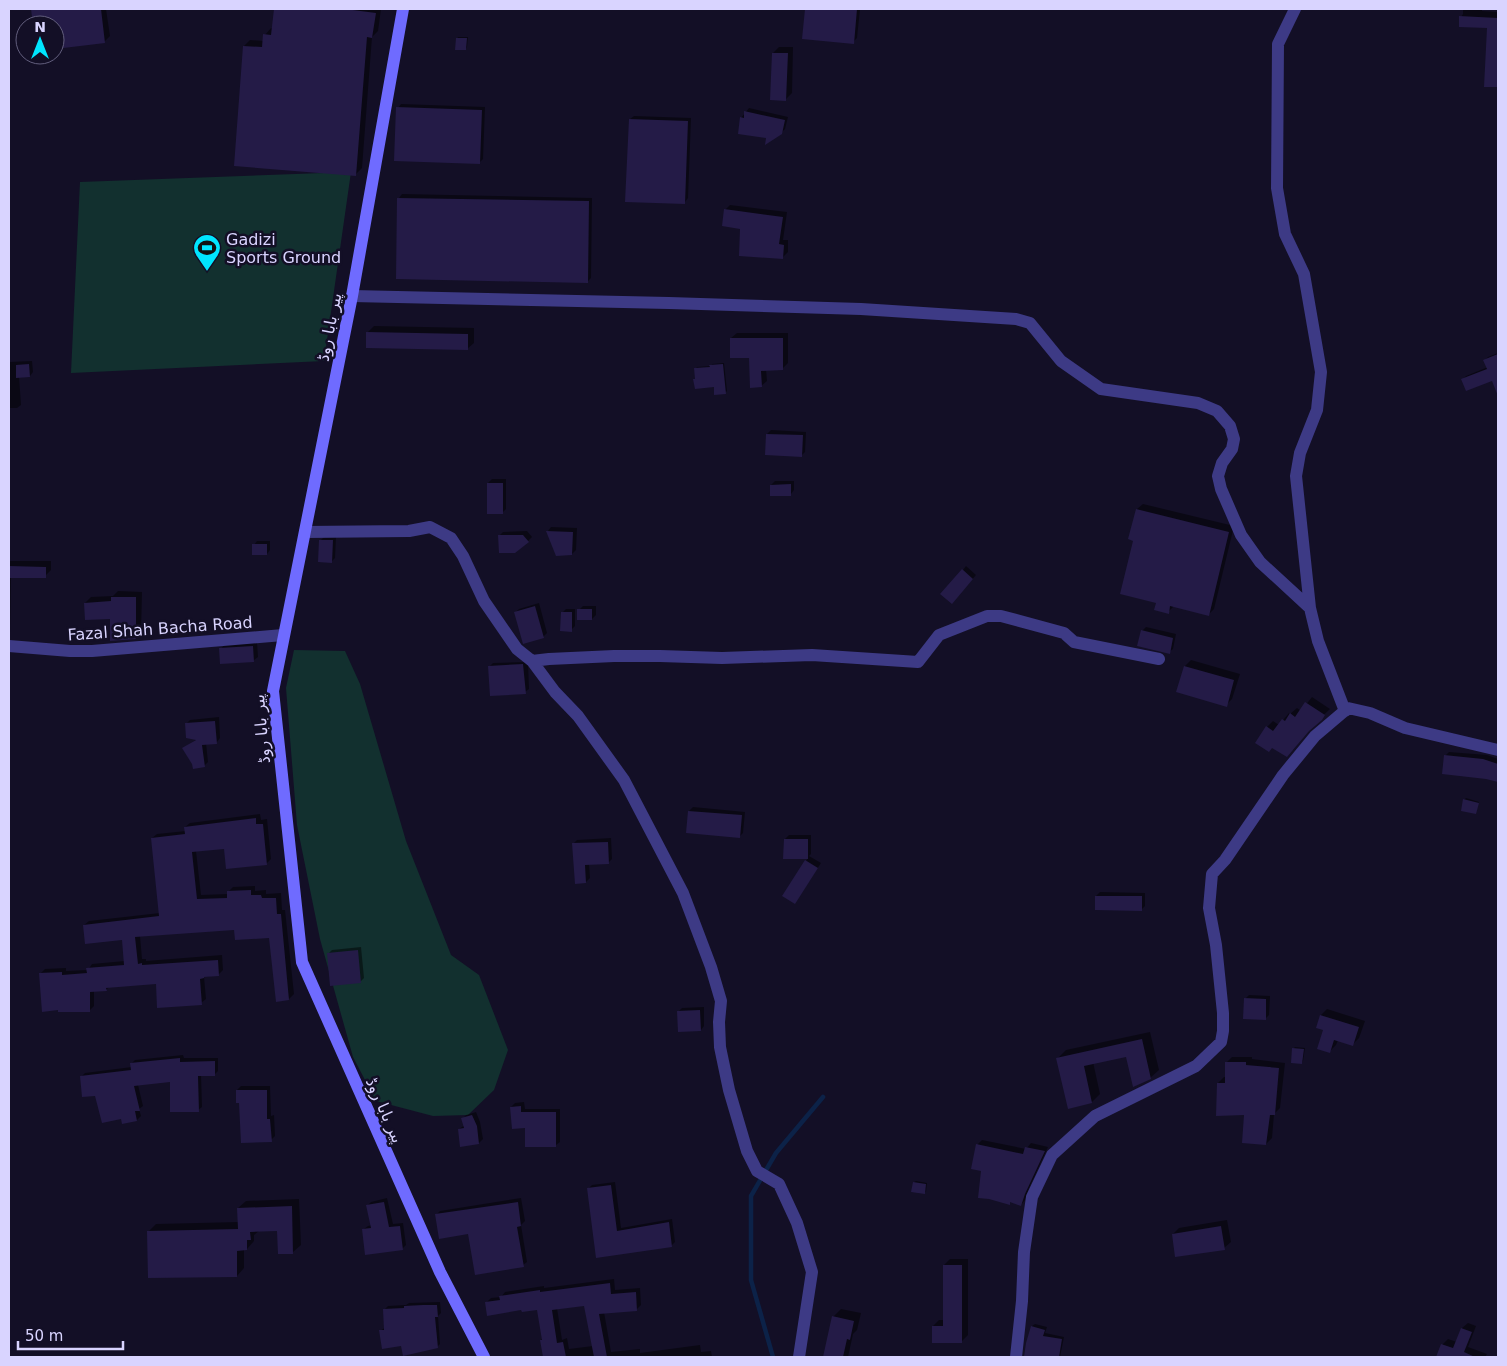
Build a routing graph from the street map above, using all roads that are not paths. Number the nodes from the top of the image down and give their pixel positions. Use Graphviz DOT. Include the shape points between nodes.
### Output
graph roads {
  1 [pos="402,9"];
  2 [pos="1296,9"];
  3 [pos="352,296"];
  4 [pos="305,532"];
  5 [pos="1310,608"];
  6 [pos="283,635"];
  7 [pos="9,646"];
  8 [pos="1159,659"];
  9 [pos="532,662"];
  10 [pos="1345,711"];
  11 [pos="1498,750"];
  12 [pos="484,1357"];
  13 [pos="799,1357"];
  14 [pos="1016,1357"];
  1 -- 3 [label="main road, پیر بابا روڈ"];
  2 -- 5 [label="street" via="1278,44 1277,188 1285,234 1304,274 1321,372 1317,410 1300,453 1296,476"];
  3 -- 4 [label="main road, پیر بابا روڈ"];
  3 -- 5 [label="street" via="862,310 1016,319 1030,323 1061,362 1101,388 1198,403 1217,411 1230,426 1234,439 1218,476 1220,489 1241,536 1260,562"];
  4 -- 6 [label="main road, پیر بابا روڈ"];
  4 -- 9 [label="street" via="409,531 430,527 452,538 484,601 516,649"];
  5 -- 10 [label="street" via="1318,641"];
  6 -- 7 [label="street, Fazal Shah Bacha Road" via="92,651"];
  6 -- 12 [label="main road, پیر بابا روڈ" via="273,691 302,962 440,1272"];
  8 -- 9 [label="street" via="1074,642 1064,632 1001,616 986,616 939,635 918,662 812,655 722,658 614,656"];
  9 -- 13 [label="street" via="578,716 624,780 683,893 721,1001 720,1047 747,1151 756,1171 779,1184 797,1223 812,1272"];
  10 -- 11 [label="street" via="1348,708 1405,728"];
  10 -- 14 [label="street" via="1316,736 1289,769 1212,874 1209,908 1224,1012 1220,1042 1196,1066 1095,1116 1052,1155 1032,1197"];
}
